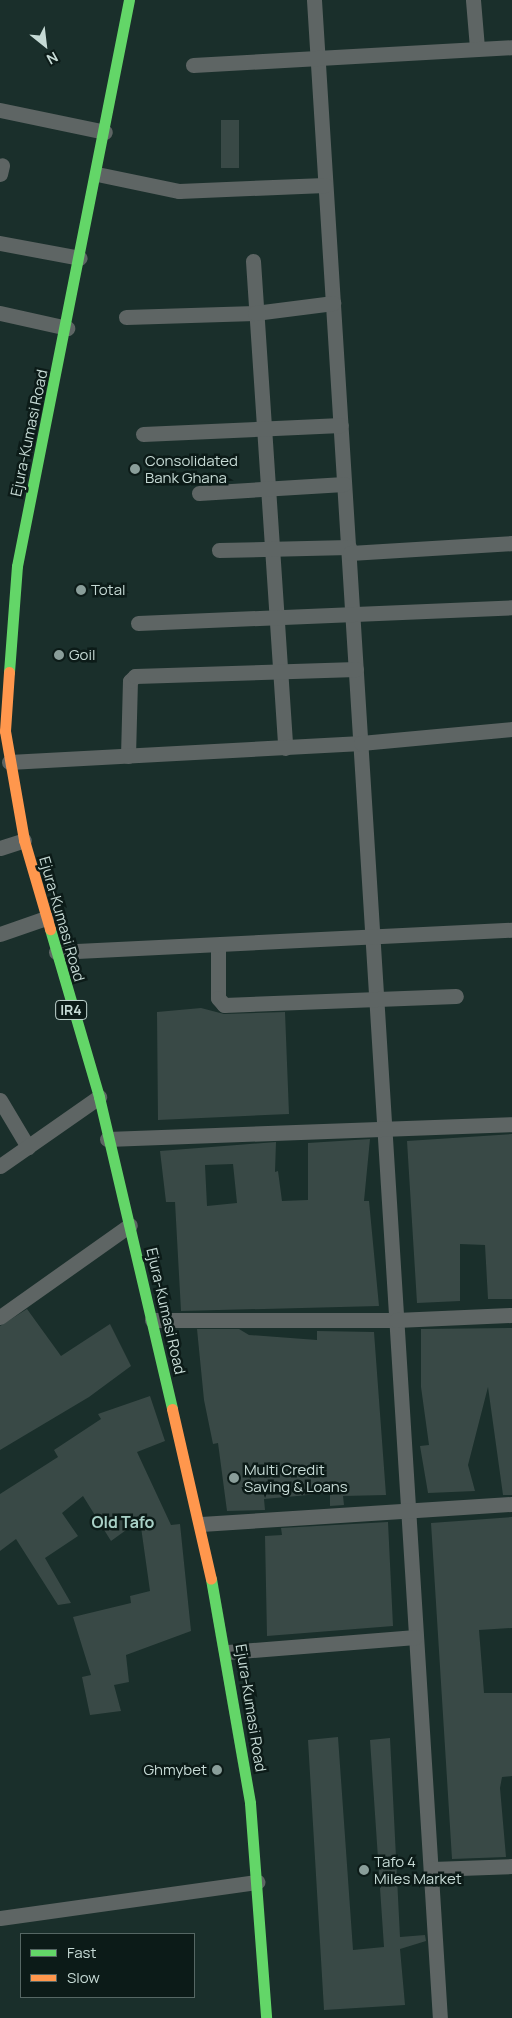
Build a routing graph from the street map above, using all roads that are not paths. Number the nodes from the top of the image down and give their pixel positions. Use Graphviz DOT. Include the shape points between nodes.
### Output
graph roads {
  1 [pos="314,0"];
  2 [pos="473,0"];
  3 [pos="124,1"];
  4 [pos="512,47"];
  5 [pos="477,48"];
  6 [pos="317,57"];
  7 [pos="193,65"];
  8 [pos="0,110"];
  9 [pos="105,132"];
  10 [pos="97,174"];
  11 [pos="325,186"];
  12 [pos="0,243"];
  13 [pos="80,258"];
  14 [pos="252,261"];
  15 [pos="333,303"];
  16 [pos="0,313"];
  17 [pos="255,313"];
  18 [pos="126,317"];
  19 [pos="67,328"];
  20 [pos="340,425"];
  21 [pos="261,427"];
  22 [pos="143,434"];
  23 [pos="344,484"];
  24 [pos="264,486"];
  25 [pos="199,493"];
  26 [pos="512,543"];
  27 [pos="219,550"];
  28 [pos="268,550"];
  29 [pos="350,550"];
  30 [pos="512,607"];
  31 [pos="353,613"];
  32 [pos="6,614"];
  33 [pos="273,616"];
  34 [pos="138,623"];
  35 [pos="356,669"];
  36 [pos="276,672"];
  37 [pos="512,729"];
  38 [pos="360,743"];
  39 [pos="285,748"];
  40 [pos="128,756"];
  41 [pos="9,762"];
  42 [pos="24,840"];
  43 [pos="0,848"];
  44 [pos="46,918"];
  45 [pos="512,930"];
  46 [pos="0,934"];
  47 [pos="374,937"];
  48 [pos="218,945"];
  49 [pos="56,952"];
  50 [pos="456,996"];
  51 [pos="376,1000"];
  52 [pos="99,1097"];
  53 [pos="0,1100"];
  54 [pos="512,1124"];
  55 [pos="385,1127"];
  56 [pos="107,1139"];
  57 [pos="28,1146"];
  58 [pos="0,1166"];
  59 [pos="130,1225"];
  60 [pos="512,1315"];
  61 [pos="0,1317"];
  62 [pos="152,1320"];
  63 [pos="396,1320"];
  64 [pos="512,1504"];
  65 [pos="408,1511"];
  66 [pos="201,1524"];
  67 [pos="415,1637"];
  68 [pos="228,1652"];
  69 [pos="512,1866"];
  70 [pos="432,1869"];
  71 [pos="257,1882"];
  72 [pos="0,1918"];
  73 [pos="266,2018"];
  74 [pos="440,2018"];
  1 -- 6 [label="street"];
  2 -- 5 [label="street"];
  3 -- 9 [label="main road, Ejura-Kumasi Road / IR4"];
  4 -- 5 [label="street"];
  5 -- 6 [label="street"];
  6 -- 7 [label="street"];
  6 -- 11 [label="street"];
  8 -- 9 [label="street"];
  9 -- 10 [label="main road, Ejura-Kumasi Road / IR4"];
  10 -- 11 [label="street" via="179,191"];
  10 -- 13 [label="main road, Ejura-Kumasi Road / IR4"];
  11 -- 15 [label="street"];
  12 -- 13 [label="street"];
  13 -- 19 [label="main road, Ejura-Kumasi Road / IR4"];
  14 -- 17 [label="street"];
  15 -- 17 [label="street"];
  15 -- 20 [label="street"];
  16 -- 19 [label="street"];
  17 -- 18 [label="street"];
  17 -- 21 [label="street"];
  19 -- 32 [label="main road, Ejura-Kumasi Road / IR4"];
  20 -- 21 [label="street"];
  20 -- 23 [label="street"];
  21 -- 22 [label="street"];
  21 -- 24 [label="street"];
  23 -- 24 [label="street"];
  23 -- 29 [label="street"];
  24 -- 25 [label="street"];
  24 -- 28 [label="street"];
  26 -- 29 [label="street"];
  27 -- 28 [label="street"];
  28 -- 29 [label="street"];
  28 -- 33 [label="street"];
  29 -- 31 [label="street"];
  30 -- 31 [label="street"];
  31 -- 33 [label="street"];
  31 -- 35 [label="street"];
  32 -- 41 [label="main road, Ejura-Kumasi Road / IR4" via="5,717"];
  33 -- 34 [label="street"];
  33 -- 36 [label="street"];
  35 -- 36 [label="street"];
  35 -- 38 [label="street"];
  36 -- 39 [label="street"];
  36 -- 40 [label="street" via="135,676 130,682"];
  37 -- 38 [label="street"];
  38 -- 39 [label="street"];
  38 -- 47 [label="street"];
  39 -- 40 [label="street"];
  40 -- 41 [label="street"];
  41 -- 42 [label="main road, Ejura-Kumasi Road / IR4"];
  42 -- 43 [label="street"];
  42 -- 44 [label="main road, Ejura-Kumasi Road / IR4"];
  44 -- 46 [label="street"];
  44 -- 49 [label="main road, Ejura-Kumasi Road / IR4"];
  45 -- 47 [label="street"];
  47 -- 48 [label="street"];
  47 -- 51 [label="street"];
  48 -- 49 [label="street"];
  48 -- 51 [label="street" via="218,998 224,1004"];
  49 -- 52 [label="main road, Ejura-Kumasi Road / IR4"];
  50 -- 51 [label="street"];
  51 -- 55 [label="street"];
  52 -- 56 [label="main road, Ejura-Kumasi Road / IR4"];
  52 -- 57 [label="street"];
  53 -- 57 [label="street"];
  54 -- 55 [label="street"];
  55 -- 56 [label="street"];
  55 -- 63 [label="street"];
  56 -- 59 [label="main road, Ejura-Kumasi Road / IR4"];
  57 -- 58 [label="street"];
  59 -- 61 [label="street"];
  59 -- 62 [label="main road, Ejura-Kumasi Road / IR4"];
  60 -- 63 [label="street"];
  62 -- 63 [label="street"];
  62 -- 66 [label="main road, Ejura-Kumasi Road / IR4"];
  63 -- 65 [label="street"];
  64 -- 65 [label="street"];
  65 -- 66 [label="street"];
  65 -- 67 [label="street"];
  66 -- 68 [label="main road, Ejura-Kumasi Road / IR4"];
  67 -- 68 [label="street"];
  67 -- 70 [label="street"];
  68 -- 71 [label="main road, Ejura-Kumasi Road / IR4" via="240,1716"];
  69 -- 70 [label="street"];
  70 -- 74 [label="street"];
  71 -- 72 [label="street"];
  71 -- 73 [label="main road, Ejura-Kumasi Road / IR4"];
}
